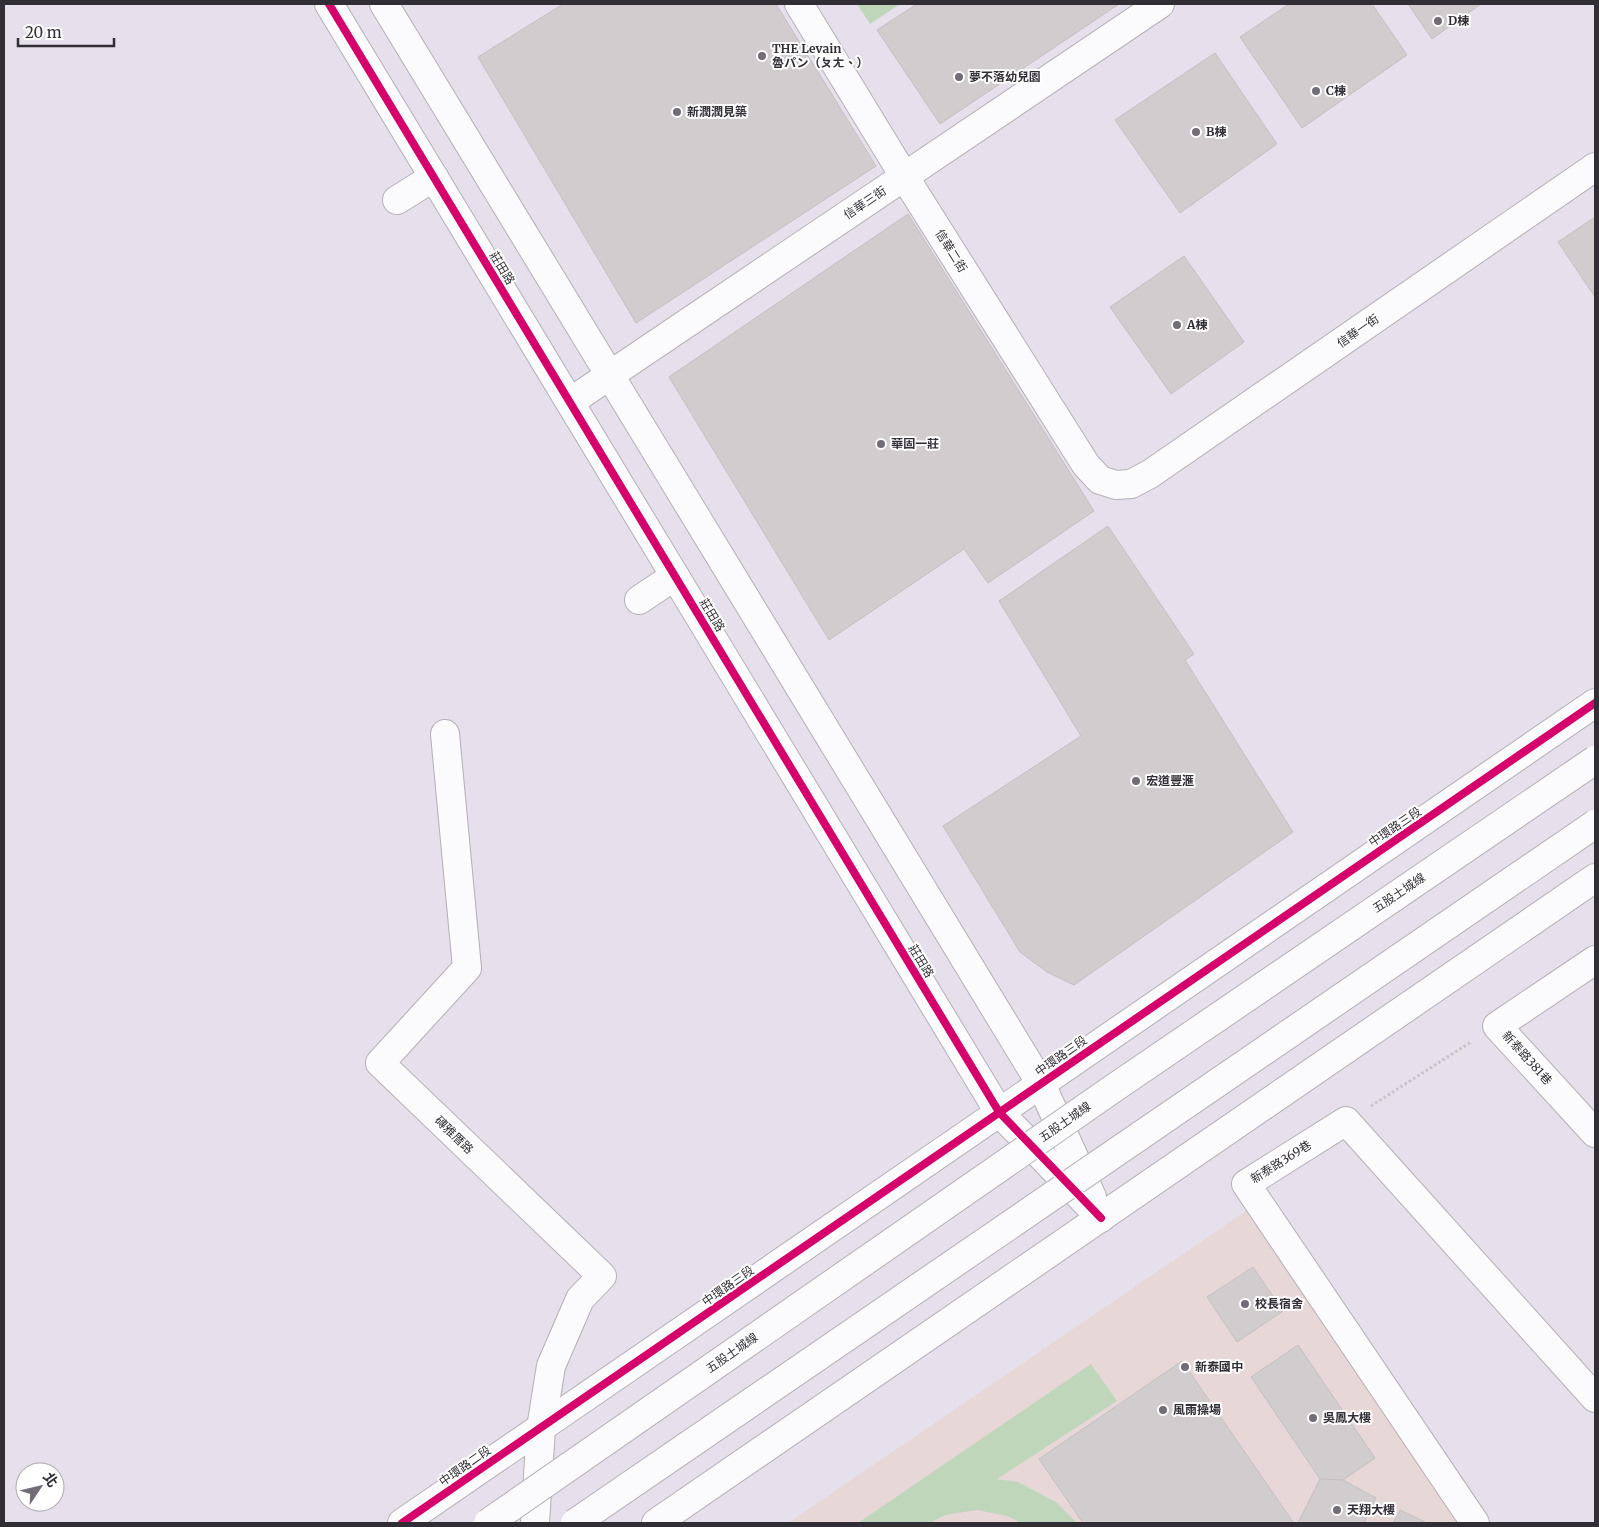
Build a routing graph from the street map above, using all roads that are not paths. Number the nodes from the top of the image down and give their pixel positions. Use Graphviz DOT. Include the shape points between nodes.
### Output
graph roads {
  1 [pos="329,4"];
  2 [pos="384,4"];
  3 [pos="799,4"];
  4 [pos="1160,4"];
  5 [pos="1595,167"];
  6 [pos="904,176"];
  7 [pos="434,177"];
  8 [pos="397,200"];
  9 [pos="610,375"];
  10 [pos="570,402"];
  11 [pos="1116,485"];
  12 [pos="675,576"];
  13 [pos="639,600"];
  14 [pos="1595,703"];
  15 [pos="445,734"];
  16 [pos="1595,760"];
  17 [pos="1595,824"];
  18 [pos="1595,878"];
  19 [pos="1595,960"];
  20 [pos="1041,1084"];
  21 [pos="999,1112"];
  22 [pos="1595,1133"];
  23 [pos="1101,1218"];
  24 [pos="1595,1398"];
  25 [pos="541,1428"];
  26 [pos="402,1523"];
  27 [pos="488,1523"];
  28 [pos="534,1523"];
  29 [pos="575,1523"];
  30 [pos="656,1523"];
  31 [pos="1476,1523"];
  1 -- 7 [label="main road, 莊田路"];
  2 -- 9 [label="main road"];
  3 -- 6 [label="main road, 信華二街"];
  4 -- 6 [label="main road, 信華三街"];
  5 -- 11 [label="main road, 信華一街" via="1150,474 1131,484"];
  6 -- 9 [label="main road, 信華三街"];
  6 -- 11 [label="main road, 信華二街" via="1086,465 1100,480"];
  7 -- 8 [label="main road"];
  7 -- 10 [label="main road, 莊田路"];
  9 -- 10 [label="main road, 信華三街"];
  9 -- 20 [label="main road"];
  10 -- 12 [label="main road, 莊田路"];
  12 -- 13 [label="main road"];
  12 -- 21 [label="main road, 莊田路"];
  14 -- 20 [label="main road, 中環路三段"];
  15 -- 25 [label="main road, 磚雅厝路" via="467,968 380,1063 602,1276 580,1299 551,1366"];
  16 -- 27 [label="main road, 五股土城線, bridge" via="1114,1088"];
  17 -- 29 [label="main road, bridge"];
  18 -- 23 [label="main road"];
  19 -- 22 [label="main road, 新泰路381巷" via="1497,1026"];
  20 -- 21 [label="main road, 中環路三段"];
  20 -- 23 [label="main road"];
  21 -- 23 [label="main road, 莊田路"];
  21 -- 25 [label="main road, 中環路三段"];
  23 -- 30 [label="main road"];
  24 -- 31 [label="main road, 新泰路369巷" via="1346,1121 1246,1184"];
  25 -- 26 [label="main road, 中環路二段"];
  25 -- 28 [label="main road, 磚雅厝路"];
}
